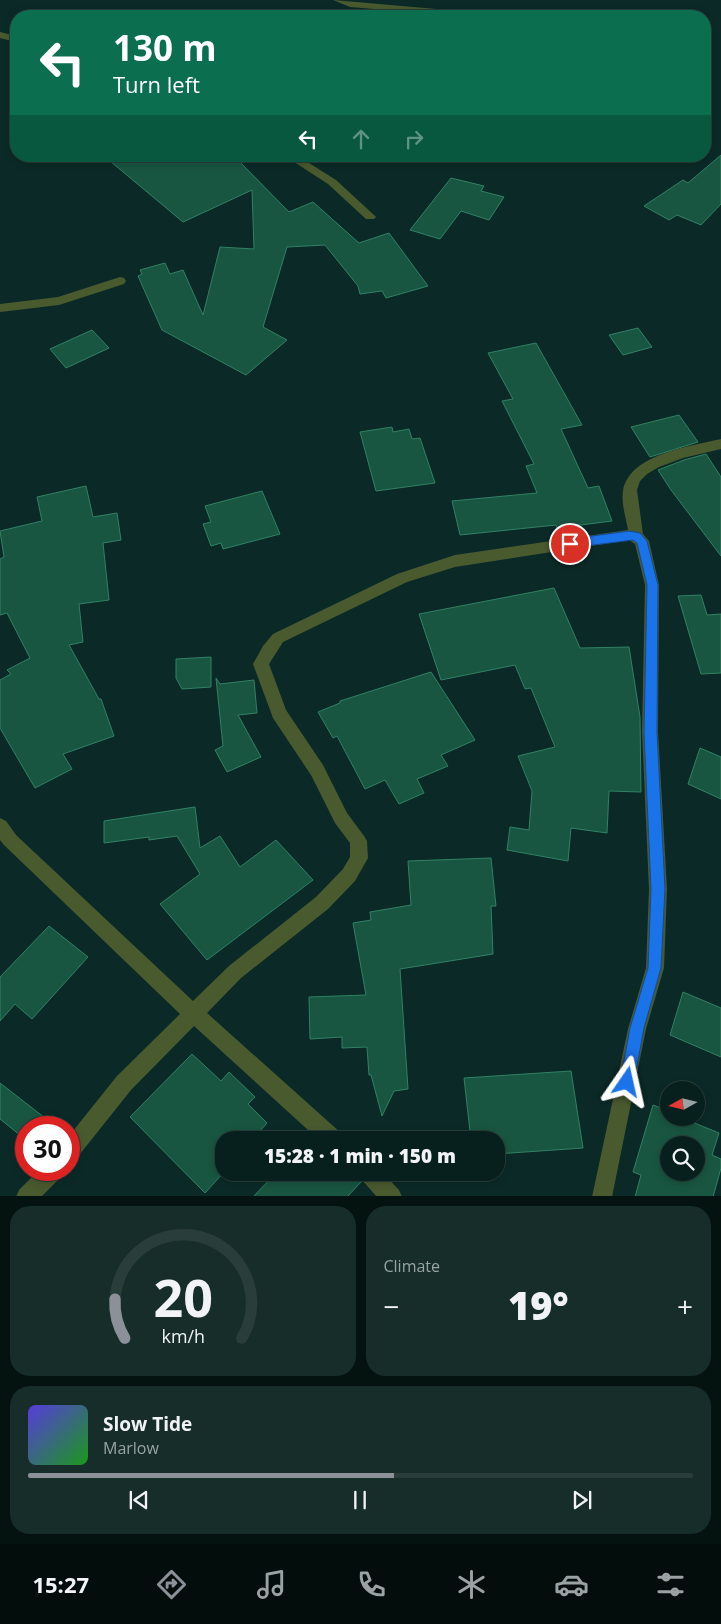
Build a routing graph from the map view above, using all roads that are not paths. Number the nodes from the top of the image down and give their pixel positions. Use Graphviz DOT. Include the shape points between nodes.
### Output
graph roads {
  1 [pos="338,0"];
  2 [pos="415,10"];
  3 [pos="300,162"];
  4 [pos="370,217"];
  5 [pos="120,281"];
  6 [pos="0,308"];
  7 [pos="721,444"];
  8 [pos="636,536"];
  9 [pos="0,826"];
  10 [pos="194,1014"];
  11 [pos="324,1131"];
  12 [pos="80,1138"];
  13 [pos="42,1181"];
  14 [pos="377,1181"];
  15 [pos="26,1196"];
  16 [pos="392,1196"];
  17 [pos="602,1196"];
  1 -- 2 [label="street"];
  3 -- 4 [label="street" via="332,182"];
  5 -- 6 [label="street" via="58,301"];
  7 -- 8 [label="street" via="655,461 636,476 630,490"];
  8 -- 10 [label="street" via="455,561 402,578 278,638 261,664 267,682 279,713 358,841 358,858 349,875 322,903 235,972"];
  8 -- 17 [label="street" via="642,541 652,585 650,732 658,889 654,968 637,1028"];
  9 -- 10 [label="street" via="10,840"];
  10 -- 11 [label="street"];
  10 -- 12 [label="street" via="124,1083"];
  13 -- 15 [label="street"];
  14 -- 16 [label="street"];
}
